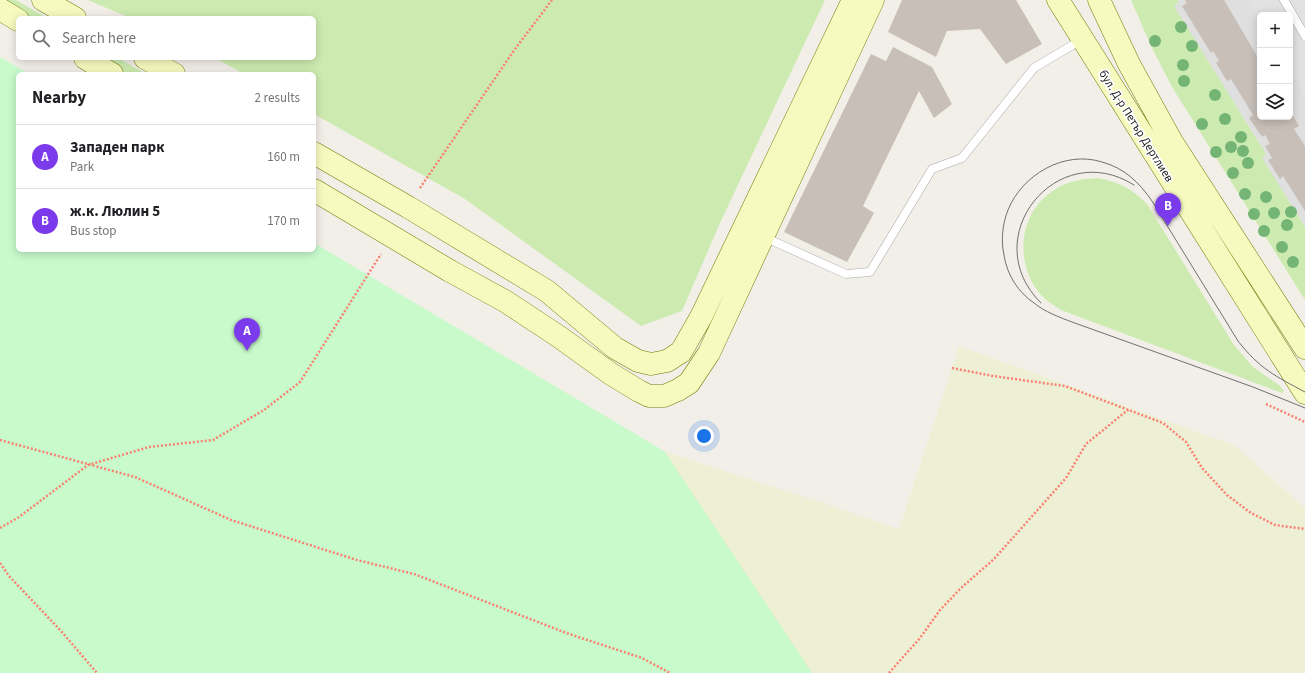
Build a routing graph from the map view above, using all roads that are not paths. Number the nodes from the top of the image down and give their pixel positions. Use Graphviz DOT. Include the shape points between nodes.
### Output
graph roads {
  1 [pos="43,0"];
  2 [pos="853,0"];
  3 [pos="872,0"];
  4 [pos="1058,0"];
  5 [pos="1099,0"];
  6 [pos="1284,0"];
  7 [pos="0,9"];
  8 [pos="71,16"];
  9 [pos="16,19"];
  10 [pos="1305,36"];
  11 [pos="1082,39"];
  12 [pos="88,60"];
  13 [pos="149,60"];
  14 [pos="108,72"];
  15 [pos="170,72"];
  16 [pos="316,154"];
  17 [pos="316,191"];
  18 [pos="763,236"];
  19 [pos="1305,348"];
  20 [pos="1305,393"];
  1 -- 8 [label="main road"];
  2 -- 16 [label="main road" via="701,317 681,352 667,361 651,364 638,361 615,348 547,291"];
  3 -- 18 [label="main road"];
  4 -- 11 [label="main road, бул. Д-р Петър Дертлиев"];
  5 -- 19 [label="main road, бул. Д-р Петър Дертлиев" via="1129,64 1172,142"];
  6 -- 10 [label="lane"];
  7 -- 9 [label="main road"];
  11 -- 18 [label="lane" via="1034,68 962,158 932,169 870,272 846,274"];
  11 -- 20 [label="main road, бул. Д-р Петър Дертлиев"];
  12 -- 14 [label="main road"];
  13 -- 15 [label="main road"];
  17 -- 18 [label="main road" via="505,301 611,374 649,396 664,396 689,383 709,353"];
}
